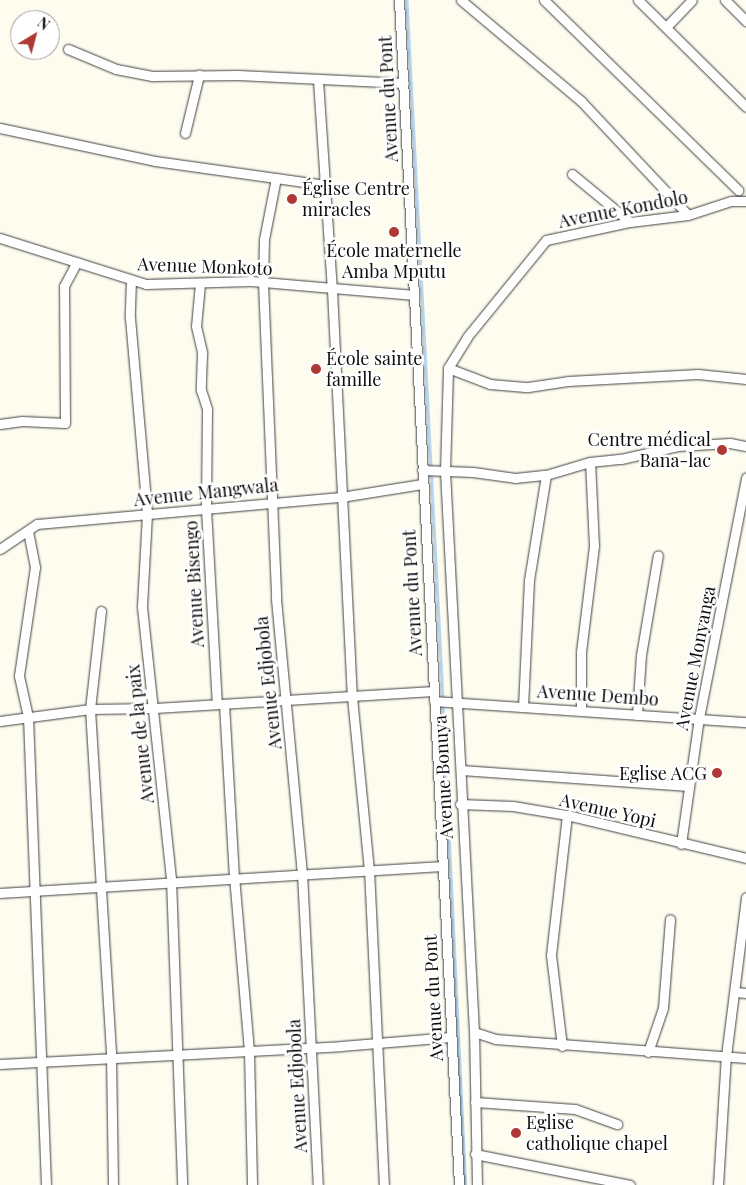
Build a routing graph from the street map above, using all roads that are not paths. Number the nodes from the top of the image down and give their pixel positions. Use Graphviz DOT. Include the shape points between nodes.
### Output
graph roads {
  1 [pos="399,0"];
  2 [pos="544,0"];
  3 [pos="638,0"];
  4 [pos="692,0"];
  5 [pos="725,0"];
  6 [pos="465,2"];
  7 [pos="746,21"];
  8 [pos="666,27"];
  9 [pos="68,49"];
  10 [pos="199,75"];
  11 [pos="318,80"];
  12 [pos="404,83"];
  13 [pos="746,107"];
  14 [pos="0,128"];
  15 [pos="185,133"];
  16 [pos="572,174"];
  17 [pos="276,178"];
  18 [pos="746,183"];
  19 [pos="325,185"];
  20 [pos="738,190"];
  21 [pos="731,201"];
  22 [pos="746,201"];
  23 [pos="688,215"];
  24 [pos="630,222"];
  25 [pos="0,238"];
  26 [pos="77,262"];
  27 [pos="131,280"];
  28 [pos="263,283"];
  29 [pos="200,284"];
  30 [pos="332,290"];
  31 [pos="414,295"];
  32 [pos="448,368"];
  33 [pos="746,379"];
  34 [pos="0,424"];
  35 [pos="746,446"];
  36 [pos="590,462"];
  37 [pos="428,471"];
  38 [pos="445,471"];
  39 [pos="546,475"];
  40 [pos="746,478"];
  41 [pos="422,484"];
  42 [pos="341,497"];
  43 [pos="272,502"];
  44 [pos="206,509"];
  45 [pos="147,514"];
  46 [pos="28,530"];
  47 [pos="0,549"];
  48 [pos="658,555"];
  49 [pos="101,611"];
  50 [pos="352,697"];
  51 [pos="442,700"];
  52 [pos="286,701"];
  53 [pos="221,704"];
  54 [pos="523,707"];
  55 [pos="155,708"];
  56 [pos="90,709"];
  57 [pos="581,710"];
  58 [pos="637,714"];
  59 [pos="28,717"];
  60 [pos="699,718"];
  61 [pos="0,721"];
  62 [pos="746,722"];
  63 [pos="461,770"];
  64 [pos="688,786"];
  65 [pos="460,804"];
  66 [pos="567,815"];
  67 [pos="681,844"];
  68 [pos="746,858"];
  69 [pos="442,866"];
  70 [pos="369,869"];
  71 [pos="302,873"];
  72 [pos="234,876"];
  73 [pos="172,880"];
  74 [pos="100,886"];
  75 [pos="37,890"];
  76 [pos="0,893"];
  77 [pos="746,897"];
  78 [pos="670,919"];
  79 [pos="744,928"];
  80 [pos="736,992"];
  81 [pos="746,993"];
  82 [pos="474,1032"];
  83 [pos="451,1037"];
  84 [pos="378,1044"];
  85 [pos="562,1046"];
  86 [pos="312,1048"];
  87 [pos="249,1050"];
  88 [pos="648,1052"];
  89 [pos="176,1055"];
  90 [pos="111,1056"];
  91 [pos="726,1056"];
  92 [pos="746,1058"];
  93 [pos="41,1061"];
  94 [pos="0,1064"];
  95 [pos="475,1102"];
  96 [pos="617,1124"];
  97 [pos="475,1154"];
  98 [pos="46,1185"];
  99 [pos="113,1185"];
  100 [pos="182,1185"];
  101 [pos="252,1185"];
  102 [pos="318,1185"];
  103 [pos="384,1185"];
  104 [pos="459,1185"];
  105 [pos="477,1185"];
  106 [pos="630,1185"];
  107 [pos="718,1185"];
  1 -- 12 [label="street, Avenue du Pont"];
  2 -- 20 [label="street"];
  3 -- 8 [label="street"];
  4 -- 8 [label="street"];
  5 -- 7 [label="street"];
  6 -- 23 [label="street" via="581,100"];
  8 -- 13 [label="street"];
  9 -- 10 [label="street" via="116,69 153,76"];
  10 -- 11 [label="street"];
  10 -- 15 [label="street"];
  11 -- 12 [label="street"];
  11 -- 19 [label="street"];
  12 -- 31 [label="street, Avenue du Pont"];
  14 -- 17 [label="street" via="155,161"];
  16 -- 24 [label="street"];
  17 -- 19 [label="street"];
  17 -- 28 [label="street, Avenue Edjobola" via="264,239"];
  18 -- 20 [label="street"];
  19 -- 30 [label="street"];
  20 -- 21 [label="street"];
  21 -- 22 [label="street, Avenue Kondolo"];
  21 -- 23 [label="street, Avenue Kondolo"];
  23 -- 24 [label="street, Avenue Kondolo"];
  24 -- 32 [label="street, Avenue Kondolo" via="546,240 467,337"];
  25 -- 26 [label="street, Avenue Monkoto"];
  26 -- 27 [label="street, Avenue Monkoto"];
  26 -- 34 [label="street" via="64,286 65,423 22,421"];
  27 -- 29 [label="street, Avenue Monkoto"];
  27 -- 45 [label="street, Avenue de la paix" via="130,318"];
  28 -- 29 [label="street, Avenue Monkoto"];
  28 -- 30 [label="street, Avenue Monkoto"];
  28 -- 43 [label="street, Avenue Edjobola"];
  29 -- 44 [label="street, Avenue Bisengo" via="196,326 202,353 201,390 207,409"];
  30 -- 31 [label="street, Avenue Monkoto"];
  30 -- 42 [label="street"];
  31 -- 37 [label="street, Avenue du Pont"];
  32 -- 33 [label="street" via="490,384 528,387 568,381 689,374"];
  32 -- 38 [label="street, Avenue Bonuya"];
  35 -- 36 [label="street" via="700,443"];
  36 -- 39 [label="street"];
  36 -- 57 [label="street" via="594,546 581,652"];
  37 -- 38 [label="street"];
  37 -- 41 [label="street, Avenue du Pont"];
  38 -- 39 [label="street" via="515,478"];
  38 -- 51 [label="street, Avenue Bonuya"];
  39 -- 54 [label="street" via="529,580"];
  40 -- 60 [label="street, Avenue Monyanga"];
  41 -- 42 [label="street, Avenue Mangwala"];
  41 -- 51 [label="street, Avenue du Pont"];
  42 -- 43 [label="street, Avenue Mangwala"];
  42 -- 50 [label="street"];
  43 -- 44 [label="street, Avenue Mangwala"];
  43 -- 52 [label="street, Avenue Edjobola" via="276,599"];
  44 -- 45 [label="street, Avenue Mangwala"];
  44 -- 53 [label="street, Avenue Bisengo"];
  45 -- 46 [label="street, Avenue Mangwala" via="37,524"];
  45 -- 55 [label="street, Avenue de la paix" via="142,607"];
  46 -- 47 [label="street, Avenue Mangwala"];
  46 -- 59 [label="street" via="35,567 19,676"];
  48 -- 58 [label="street" via="641,654"];
  49 -- 56 [label="street"];
  50 -- 51 [label="street, Avenue Dembo"];
  50 -- 52 [label="street, Avenue Dembo"];
  50 -- 70 [label="street"];
  51 -- 54 [label="street, Avenue Dembo"];
  51 -- 63 [label="street, Avenue Bonuya"];
  51 -- 69 [label="street, Avenue du Pont"];
  52 -- 53 [label="street, Avenue Dembo"];
  52 -- 71 [label="street, Avenue Edjobola"];
  53 -- 55 [label="street, Avenue Dembo"];
  53 -- 72 [label="street, Avenue Bisengo"];
  54 -- 57 [label="street, Avenue Dembo"];
  55 -- 56 [label="street, Avenue Dembo"];
  55 -- 73 [label="street, Avenue de la paix"];
  56 -- 59 [label="street, Avenue Dembo"];
  56 -- 74 [label="street"];
  57 -- 58 [label="street, Avenue Dembo"];
  58 -- 60 [label="street, Avenue Dembo"];
  59 -- 61 [label="street, Avenue Dembo"];
  59 -- 75 [label="street"];
  60 -- 62 [label="street, Avenue Dembo"];
  60 -- 64 [label="street, Avenue Monyanga"];
  63 -- 64 [label="street"];
  63 -- 65 [label="street, Avenue Bonuya"];
  64 -- 67 [label="street, Avenue Monyanga"];
  65 -- 66 [label="street, Avenue Yopi" via="513,806"];
  65 -- 82 [label="street, Avenue Bonuya"];
  66 -- 67 [label="street, Avenue Yopi"];
  66 -- 85 [label="street" via="552,955"];
  67 -- 68 [label="street, Avenue Yopi"];
  69 -- 70 [label="street"];
  69 -- 83 [label="street, Avenue du Pont"];
  70 -- 71 [label="street"];
  70 -- 84 [label="street"];
  71 -- 72 [label="street"];
  71 -- 86 [label="street, Avenue Edjobola"];
  72 -- 73 [label="street"];
  72 -- 87 [label="street, Avenue Bisengo"];
  73 -- 74 [label="street"];
  73 -- 89 [label="street, Avenue de la paix"];
  74 -- 75 [label="street"];
  74 -- 90 [label="street"];
  75 -- 76 [label="street"];
  75 -- 93 [label="street"];
  77 -- 79 [label="street"];
  78 -- 88 [label="street" via="663,1008"];
  79 -- 80 [label="street"];
  80 -- 81 [label="street"];
  80 -- 91 [label="street"];
  82 -- 85 [label="street" via="495,1039"];
  82 -- 95 [label="street, Avenue Bonuya"];
  83 -- 84 [label="street"];
  83 -- 104 [label="street, Avenue du Pont"];
  84 -- 86 [label="street"];
  84 -- 103 [label="street"];
  85 -- 88 [label="street"];
  86 -- 87 [label="street"];
  86 -- 102 [label="street, Avenue Edjobola"];
  87 -- 89 [label="street"];
  87 -- 101 [label="street, Avenue Bisengo"];
  88 -- 91 [label="street"];
  89 -- 90 [label="street"];
  89 -- 100 [label="street, Avenue de la paix"];
  90 -- 93 [label="street"];
  90 -- 99 [label="street"];
  91 -- 92 [label="street"];
  91 -- 107 [label="street"];
  93 -- 94 [label="street"];
  93 -- 98 [label="street"];
  95 -- 96 [label="street" via="575,1109"];
  95 -- 97 [label="street, Avenue Bonuya"];
  97 -- 105 [label="street, Avenue Bonuya"];
  97 -- 106 [label="street"];
}
